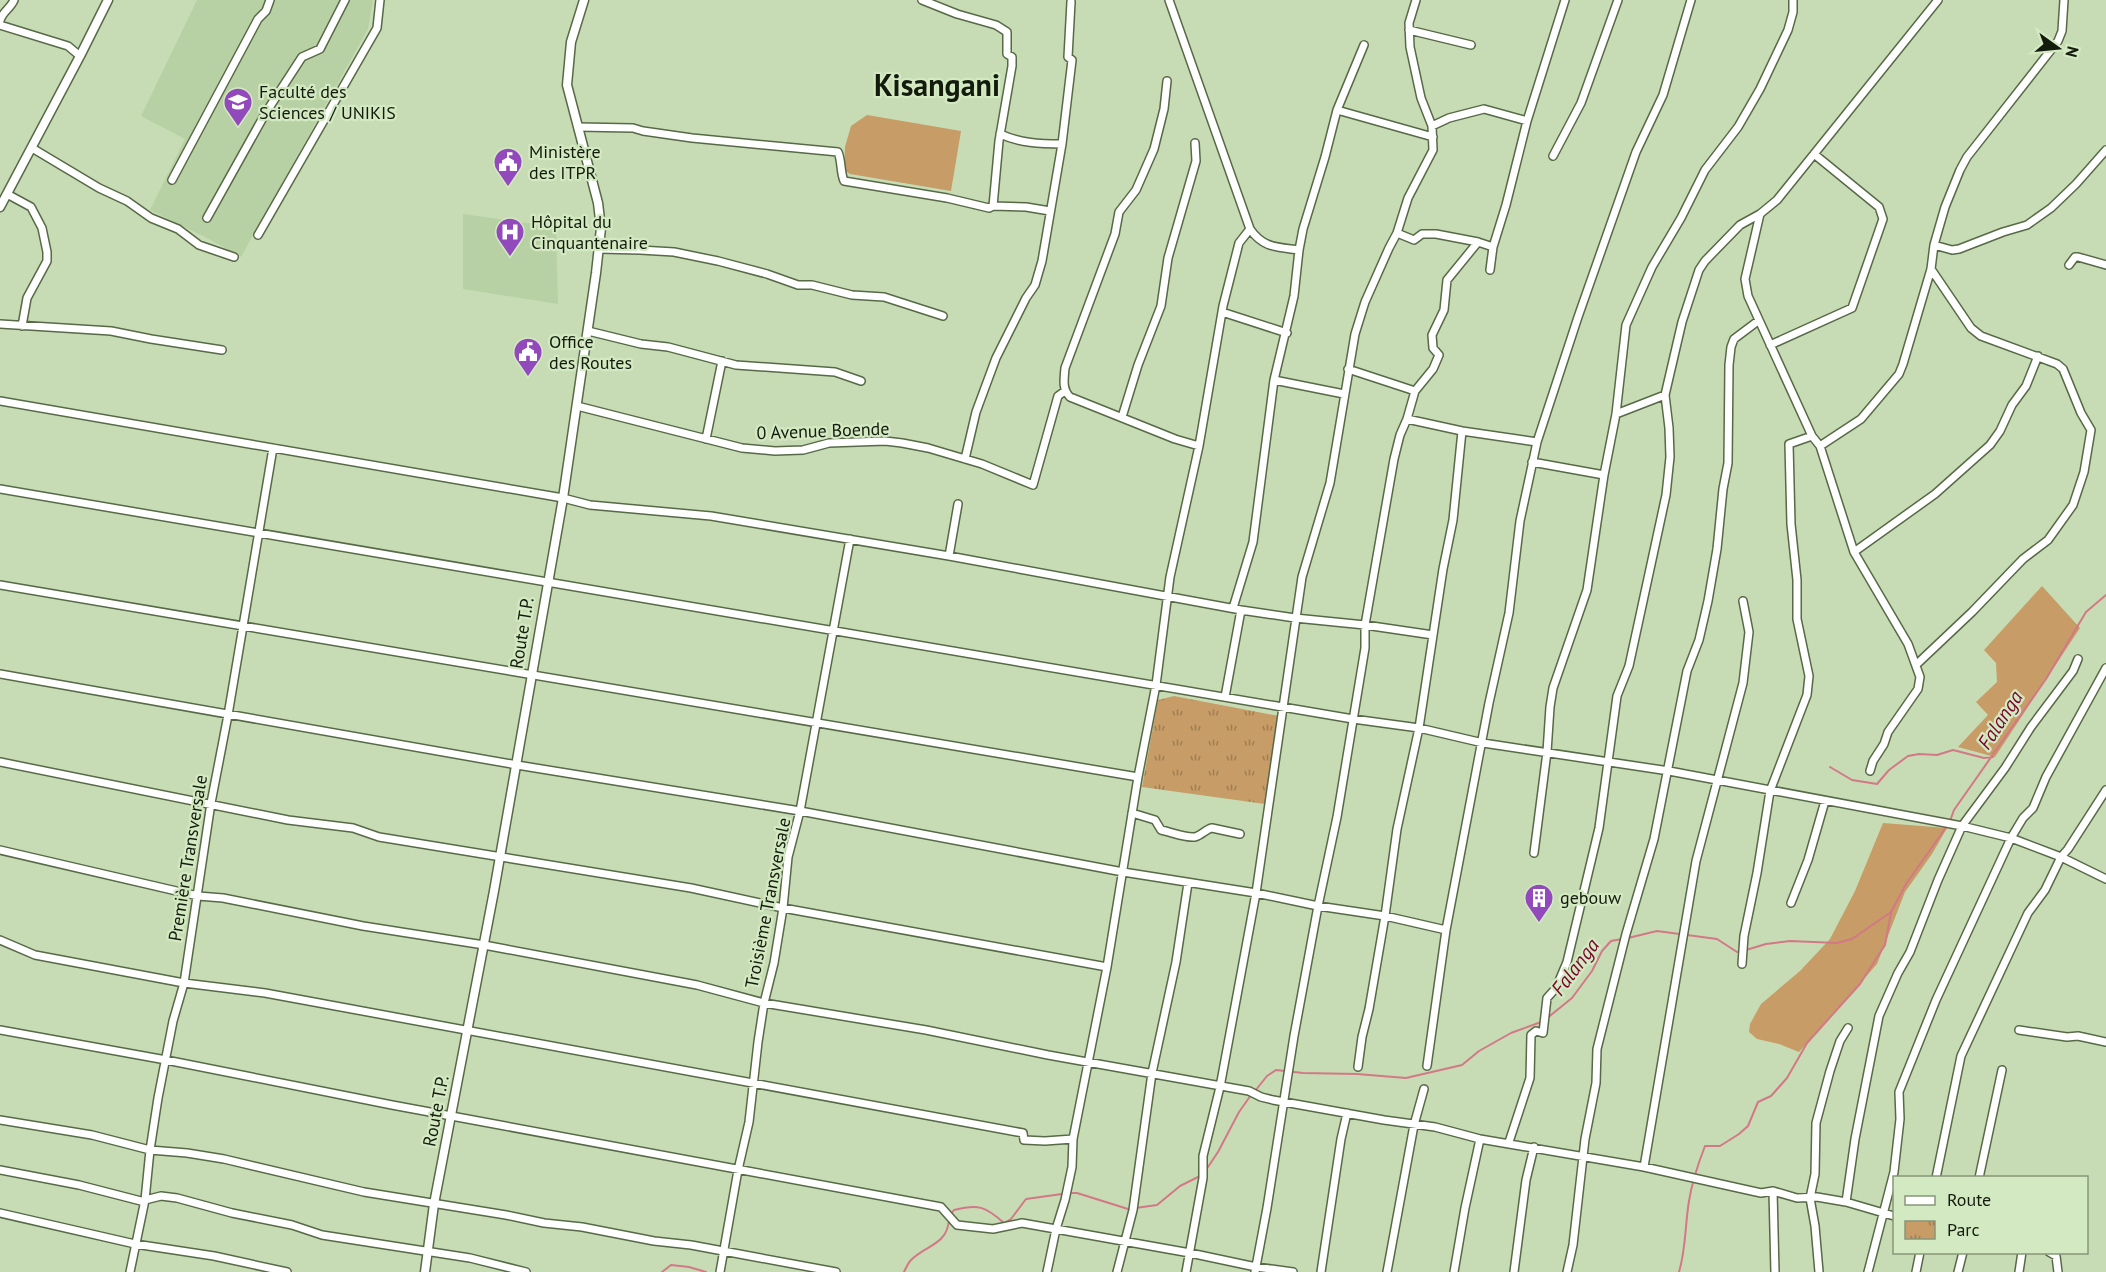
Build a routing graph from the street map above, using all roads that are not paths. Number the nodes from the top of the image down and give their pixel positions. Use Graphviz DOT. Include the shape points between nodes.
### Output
graph roads {
  1 [pos="14,0"];
  2 [pos="108,0"];
  3 [pos="270,0"];
  4 [pos="345,0"];
  5 [pos="380,0"];
  6 [pos="584,0"];
  7 [pos="922,0"];
  8 [pos="1169,0"];
  9 [pos="1416,0"];
  10 [pos="1565,0"];
  11 [pos="1618,0"];
  12 [pos="1691,0"];
  13 [pos="1793,0"];
  14 [pos="1938,0"];
  15 [pos="2064,0"];
  16 [pos="1071,2"];
  17 [pos="0,21"];
  18 [pos="0,25"];
  19 [pos="1409,30"];
  20 [pos="1364,45"];
  21 [pos="1471,45"];
  22 [pos="80,56"];
  23 [pos="1167,81"];
  24 [pos="1337,110"];
  25 [pos="1527,121"];
  26 [pos="1432,126"];
  27 [pos="578,128"];
  28 [pos="1000,134"];
  29 [pos="1433,138"];
  30 [pos="1195,143"];
  31 [pos="1062,144"];
  32 [pos="32,148"];
  33 [pos="2106,150"];
  34 [pos="1814,154"];
  35 [pos="1553,156"];
  36 [pos="172,180"];
  37 [pos="7,194"];
  38 [pos="993,206"];
  39 [pos="0,207"];
  40 [pos="1050,211"];
  41 [pos="1760,214"];
  42 [pos="207,218"];
  43 [pos="1250,229"];
  44 [pos="1397,233"];
  45 [pos="258,235"];
  46 [pos="1479,243"];
  47 [pos="1934,245"];
  48 [pos="1493,247"];
  49 [pos="599,249"];
  50 [pos="1299,250"];
  51 [pos="234,257"];
  52 [pos="2106,265"];
  53 [pos="2069,266"];
  54 [pos="1931,268"];
  55 [pos="1490,270"];
  56 [pos="1222,312"];
  57 [pos="943,316"];
  58 [pos="1758,321"];
  59 [pos="0,324"];
  60 [pos="22,326"];
  61 [pos="588,331"];
  62 [pos="1287,333"];
  63 [pos="1770,345"];
  64 [pos="222,350"];
  65 [pos="2038,356"];
  66 [pos="722,361"];
  67 [pos="1348,369"];
  68 [pos="1274,380"];
  69 [pos="861,381"];
  70 [pos="1065,391"];
  71 [pos="1415,391"];
  72 [pos="1344,394"];
  73 [pos="1665,395"];
  74 [pos="0,401"];
  75 [pos="577,406"];
  76 [pos="1616,414"];
  77 [pos="1122,417"];
  78 [pos="1407,419"];
  79 [pos="1462,431"];
  80 [pos="1812,436"];
  81 [pos="706,439"];
  82 [pos="1537,442"];
  83 [pos="1199,446"];
  84 [pos="1820,446"];
  85 [pos="273,448"];
  86 [pos="965,459"];
  87 [pos="1532,462"];
  88 [pos="1604,475"];
  89 [pos="0,489"];
  90 [pos="563,498"];
  91 [pos="958,504"];
  92 [pos="260,533"];
  93 [pos="850,539"];
  94 [pos="1854,552"];
  95 [pos="949,556"];
  96 [pos="547,582"];
  97 [pos="0,585"];
  98 [pos="1167,596"];
  99 [pos="1743,601"];
  100 [pos="1237,609"];
  101 [pos="1295,618"];
  102 [pos="1365,625"];
  103 [pos="243,626"];
  104 [pos="833,631"];
  105 [pos="1433,634"];
  106 [pos="2078,659"];
  107 [pos="1917,664"];
  108 [pos="2106,668"];
  109 [pos="0,675"];
  110 [pos="532,675"];
  111 [pos="1156,686"];
  112 [pos="1225,697"];
  113 [pos="1284,707"];
  114 [pos="228,715"];
  115 [pos="1353,719"];
  116 [pos="816,723"];
  117 [pos="1419,728"];
  118 [pos="1482,743"];
  119 [pos="1547,753"];
  120 [pos="0,762"];
  121 [pos="1608,762"];
  122 [pos="517,765"];
  123 [pos="1669,771"];
  124 [pos="1870,771"];
  125 [pos="1138,777"];
  126 [pos="1718,781"];
  127 [pos="2106,790"];
  128 [pos="1770,791"];
  129 [pos="1825,801"];
  130 [pos="211,803"];
  131 [pos="800,811"];
  132 [pos="1132,813"];
  133 [pos="1959,826"];
  134 [pos="1240,834"];
  135 [pos="2012,838"];
  136 [pos="0,850"];
  137 [pos="1534,854"];
  138 [pos="500,856"];
  139 [pos="2061,857"];
  140 [pos="1123,872"];
  141 [pos="2106,879"];
  142 [pos="1188,883"];
  143 [pos="1256,893"];
  144 [pos="198,896"];
  145 [pos="1791,903"];
  146 [pos="1318,906"];
  147 [pos="783,908"];
  148 [pos="1385,916"];
  149 [pos="1446,930"];
  150 [pos="0,940"];
  151 [pos="484,945"];
  152 [pos="1742,964"];
  153 [pos="1107,967"];
  154 [pos="184,983"];
  155 [pos="764,1003"];
  156 [pos="1848,1028"];
  157 [pos="0,1030"];
  158 [pos="467,1030"];
  159 [pos="2019,1030"];
  160 [pos="2106,1042"];
  161 [pos="166,1060"];
  162 [pos="1088,1061"];
  163 [pos="1427,1066"];
  164 [pos="1358,1067"];
  165 [pos="2002,1070"];
  166 [pos="1152,1073"];
  167 [pos="753,1084"];
  168 [pos="1220,1088"];
  169 [pos="1424,1089"];
  170 [pos="1284,1102"];
  171 [pos="1347,1113"];
  172 [pos="451,1116"];
  173 [pos="0,1120"];
  174 [pos="1414,1125"];
  175 [pos="1073,1139"];
  176 [pos="1480,1139"];
  177 [pos="1509,1142"];
  178 [pos="1534,1147"];
  179 [pos="150,1150"];
  180 [pos="1583,1156"];
  181 [pos="1644,1167"];
  182 [pos="0,1170"];
  183 [pos="738,1170"];
  184 [pos="1893,1176"];
  185 [pos="1893,1176"];
  186 [pos="1936,1176"];
  187 [pos="1979,1176"];
  188 [pos="1773,1191"];
  189 [pos="1810,1198"];
  190 [pos="145,1200"];
  191 [pos="1846,1202"];
  192 [pos="434,1204"];
  193 [pos="0,1213"];
  194 [pos="1884,1214"];
  195 [pos="1893,1216"];
  196 [pos="1056,1228"];
  197 [pos="1124,1242"];
  198 [pos="135,1244"];
  199 [pos="724,1252"];
  200 [pos="428,1253"];
  201 [pos="1190,1253"];
  202 [pos="1920,1254"];
  203 [pos="1962,1254"];
  204 [pos="2022,1254"];
  205 [pos="2052,1254"];
  206 [pos="1256,1270"];
  207 [pos="130,1272"];
  208 [pos="287,1272"];
  209 [pos="425,1272"];
  210 [pos="526,1272"];
  211 [pos="720,1272"];
  212 [pos="836,1272"];
  213 [pos="1047,1272"];
  214 [pos="1117,1272"];
  215 [pos="1186,1272"];
  216 [pos="1293,1272"];
  217 [pos="1322,1272"];
  218 [pos="1387,1272"];
  219 [pos="1454,1272"];
  220 [pos="1515,1272"];
  221 [pos="1567,1272"];
  222 [pos="1775,1272"];
  223 [pos="1819,1272"];
  224 [pos="1868,1272"];
  225 [pos="1916,1272"];
  226 [pos="1958,1272"];
  227 [pos="2019,1272"];
  228 [pos="2058,1272"];
  1 -- 17 [label="street"];
  2 -- 22 [label="street"];
  3 -- 36 [label="street"];
  4 -- 42 [label="street" via="320,49 302,57 270,106"];
  5 -- 45 [label="street" via="377,28"];
  6 -- 27 [label="street, Route T.P." via="571,42 567,85"];
  7 -- 28 [label="street" via="1007,32 1007,54 1012,57 1012,66"];
  8 -- 43 [label="street"];
  9 -- 19 [label="street"];
  10 -- 25 [label="street"];
  11 -- 35 [label="street" via="1581,103"];
  12 -- 82 [label="street" via="1666,86 1636,152"];
  13 -- 76 [label="street" via="1788,30 1760,89 1738,127 1705,170 1634,306 1626,325"];
  14 -- 34 [label="street"];
  15 -- 47 [label="street" via="2058,41 1967,157 1952,188"];
  16 -- 31 [label="street" via="1067,43 1072,60"];
  18 -- 22 [label="street" via="68,45"];
  19 -- 21 [label="street"];
  19 -- 26 [label="street" via="1414,71"];
  20 -- 24 [label="street"];
  22 -- 32 [label="street"];
  23 -- 70 [label="street" via="1154,149 1136,190 1117,217 1065,368"];
  24 -- 29 [label="street"];
  24 -- 50 [label="street"];
  25 -- 26 [label="street" via="1484,109"];
  25 -- 48 [label="street"];
  26 -- 29 [label="street"];
  27 -- 38 [label="street" via="633,128 692,138 838,152 844,182"];
  27 -- 49 [label="street, Route T.P." via="598,203"];
  28 -- 31 [label="street" via="1014,141"];
  28 -- 38 [label="street"];
  29 -- 44 [label="street" via="1433,150 1408,198"];
  30 -- 77 [label="street" via="1196,161 1168,258 1161,306"];
  31 -- 40 [label="street"];
  32 -- 37 [label="street"];
  32 -- 51 [label="street" via="151,218 178,229 199,245"];
  33 -- 47 [label="street" via="2051,208 2026,225 1959,249"];
  34 -- 41 [label="street" via="1777,200"];
  34 -- 63 [label="street" via="1879,207 1883,219 1852,308"];
  37 -- 39 [label="street"];
  37 -- 60 [label="street" via="30,207 42,228 47,252 47,261 27,298"];
  38 -- 40 [label="street"];
  40 -- 86 [label="street" via="1035,285 996,358 976,412"];
  41 -- 58 [label="street" via="1745,279"];
  41 -- 73 [label="street" via="1740,225 1700,270"];
  43 -- 50 [label="street" via="1263,244"];
  43 -- 56 [label="street" via="1239,243"];
  44 -- 46 [label="street" via="1414,240 1422,234 1436,234"];
  44 -- 67 [label="street" via="1365,302"];
  46 -- 48 [label="street"];
  46 -- 71 [label="street" via="1447,280 1444,310 1432,335 1438,355 1433,369"];
  47 -- 54 [label="street"];
  48 -- 55 [label="street"];
  49 -- 57 [label="street" via="674,252 798,285 884,297"];
  49 -- 61 [label="street, Route T.P."];
  50 -- 62 [label="street"];
  52 -- 53 [label="street" via="2075,257"];
  54 -- 65 [label="street" via="1971,328 1981,336"];
  54 -- 84 [label="street" via="1899,374 1861,419"];
  56 -- 62 [label="street"];
  56 -- 83 [label="street"];
  58 -- 63 [label="street"];
  58 -- 123 [label="street" via="1734,339 1731,346 1728,463 1717,549 1700,640 1687,671"];
  59 -- 60 [label="street"];
  60 -- 64 [label="street" via="111,331"];
  61 -- 66 [label="street"];
  61 -- 75 [label="street, Route T.P."];
  62 -- 68 [label="street"];
  63 -- 80 [label="street"];
  65 -- 94 [label="street" via="2026,386 1990,445 1935,494"];
  65 -- 107 [label="street" via="2062,369 2091,430 2073,505 2048,540 2023,559"];
  66 -- 69 [label="street" via="835,372"];
  66 -- 81 [label="street"];
  67 -- 71 [label="street"];
  67 -- 72 [label="street"];
  68 -- 72 [label="street"];
  68 -- 100 [label="street" via="1253,542"];
  70 -- 77 [label="street" via="1070,397"];
  70 -- 86 [label="street, 0 Avenue Boende" via="1058,396 1033,485"];
  71 -- 78 [label="street"];
  72 -- 101 [label="street" via="1330,483 1308,555"];
  73 -- 76 [label="street"];
  73 -- 121 [label="street" via="1670,457 1666,495 1629,666 1617,696"];
  74 -- 85 [label="street"];
  75 -- 81 [label="street, 0 Avenue Boende"];
  75 -- 90 [label="street, Route T.P."];
  76 -- 88 [label="street"];
  77 -- 83 [label="street"];
  78 -- 79 [label="street"];
  78 -- 102 [label="street" via="1394,459"];
  79 -- 82 [label="street"];
  79 -- 105 [label="street" via="1453,520"];
  80 -- 84 [label="street"];
  80 -- 128 [label="street" via="1789,444 1797,619 1809,676 1807,695"];
  81 -- 86 [label="street, 0 Avenue Boende" via="775,451 803,450 829,443 885,441"];
  82 -- 87 [label="street"];
  83 -- 98 [label="street"];
  84 -- 94 [label="street"];
  85 -- 90 [label="street"];
  85 -- 92 [label="street, Première Transversale"];
  87 -- 88 [label="street"];
  87 -- 118 [label="street" via="1509,613"];
  88 -- 119 [label="street" via="1587,590 1554,688"];
  89 -- 92 [label="street"];
  90 -- 93 [label="street" via="590,505 711,516"];
  90 -- 96 [label="street, Route T.P."];
  91 -- 95 [label="street"];
  92 -- 96 [label="street"];
  92 -- 103 [label="street, Première Transversale"];
  93 -- 95 [label="street"];
  93 -- 104 [label="street, Troisième Transversale"];
  94 -- 107 [label="street"];
  95 -- 98 [label="street"];
  96 -- 104 [label="street"];
  96 -- 110 [label="street, Route T.P."];
  97 -- 103 [label="street"];
  98 -- 100 [label="street"];
  98 -- 111 [label="street"];
  99 -- 126 [label="street" via="1749,632 1743,683"];
  100 -- 101 [label="street"];
  100 -- 112 [label="street"];
  101 -- 102 [label="street"];
  101 -- 113 [label="street"];
  102 -- 105 [label="street"];
  102 -- 115 [label="street"];
  103 -- 110 [label="street"];
  103 -- 114 [label="street, Première Transversale"];
  104 -- 111 [label="street"];
  104 -- 116 [label="street, Troisième Transversale"];
  105 -- 117 [label="street"];
  106 -- 133 [label="street" via="2005,768"];
  107 -- 124 [label="street" via="1918,689 1888,732"];
  108 -- 135 [label="street" via="2033,808"];
  109 -- 114 [label="street"];
  110 -- 116 [label="street"];
  110 -- 122 [label="street, Route T.P."];
  111 -- 112 [label="street"];
  111 -- 125 [label="street"];
  112 -- 113 [label="street"];
  113 -- 115 [label="street"];
  113 -- 143 [label="street"];
  114 -- 122 [label="street"];
  114 -- 130 [label="street, Première Transversale"];
  115 -- 117 [label="street"];
  115 -- 146 [label="street"];
  116 -- 125 [label="street"];
  116 -- 131 [label="street, Troisième Transversale"];
  117 -- 118 [label="street"];
  117 -- 148 [label="street" via="1397,829"];
  118 -- 119 [label="street"];
  118 -- 149 [label="street"];
  119 -- 121 [label="street"];
  119 -- 137 [label="street"];
  120 -- 130 [label="street"];
  121 -- 123 [label="street"];
  121 -- 177 [label="street" via="1599,828 1567,962 1556,988 1547,998 1543,1033 1536,1031 1531,1035 1530,1078"];
  122 -- 131 [label="street"];
  122 -- 138 [label="street, Route T.P."];
  123 -- 126 [label="street"];
  123 -- 180 [label="street" via="1597,1049 1596,1083"];
  125 -- 132 [label="street"];
  126 -- 128 [label="street"];
  126 -- 181 [label="street" via="1696,861"];
  127 -- 139 [label="street"];
  128 -- 129 [label="street"];
  128 -- 152 [label="street"];
  129 -- 133 [label="street"];
  129 -- 145 [label="street"];
  130 -- 138 [label="street" via="288,820 353,828 379,837"];
  130 -- 144 [label="street, Première Transversale"];
  131 -- 140 [label="street"];
  131 -- 147 [label="street, Troisième Transversale" via="788,857"];
  132 -- 134 [label="street" via="1155,820 1161,830 1187,836 1196,837 1209,828"];
  132 -- 140 [label="street"];
  133 -- 135 [label="street"];
  133 -- 191 [label="street" via="1910,952 1879,1016"];
  135 -- 139 [label="street"];
  135 -- 184 [label="street" via="1907,1069 1899,1092"];
  136 -- 144 [label="street"];
  138 -- 147 [label="street" via="692,888"];
  138 -- 151 [label="street, Route T.P."];
  139 -- 141 [label="street"];
  139 -- 186 [label="street" via="2028,913 1961,1056"];
  140 -- 142 [label="street"];
  140 -- 153 [label="street"];
  142 -- 143 [label="street"];
  142 -- 166 [label="street"];
  143 -- 146 [label="street"];
  143 -- 168 [label="street"];
  144 -- 151 [label="street"];
  144 -- 154 [label="street, Première Transversale"];
  146 -- 148 [label="street"];
  146 -- 170 [label="street"];
  147 -- 153 [label="street"];
  147 -- 155 [label="street, Troisième Transversale"];
  148 -- 149 [label="street"];
  148 -- 164 [label="street"];
  149 -- 163 [label="street"];
  150 -- 154 [label="street" via="35,955"];
  151 -- 155 [label="street" via="698,985"];
  151 -- 158 [label="street, Route T.P."];
  153 -- 162 [label="street"];
  154 -- 158 [label="street" via="265,993"];
  154 -- 161 [label="street, Première Transversale"];
  155 -- 162 [label="street"];
  155 -- 167 [label="street, Troisième Transversale"];
  156 -- 189 [label="street" via="1840,1041 1816,1123 1815,1174"];
  157 -- 161 [label="street"];
  158 -- 167 [label="street"];
  158 -- 172 [label="street, Route T.P."];
  159 -- 160 [label="street"];
  161 -- 172 [label="street"];
  161 -- 179 [label="street, Première Transversale"];
  162 -- 166 [label="street"];
  162 -- 175 [label="street"];
  165 -- 187 [label="street"];
  166 -- 168 [label="street"];
  166 -- 197 [label="street" via="1133,1207"];
  167 -- 175 [label="street" via="1023,1133 1024,1140"];
  167 -- 183 [label="street, Troisième Transversale"];
  168 -- 170 [label="street" via="1249,1091"];
  168 -- 201 [label="street" via="1203,1156"];
  169 -- 174 [label="street"];
  170 -- 171 [label="street"];
  170 -- 206 [label="street"];
  171 -- 174 [label="street"];
  171 -- 217 [label="street"];
  172 -- 183 [label="street"];
  172 -- 192 [label="street, Route T.P."];
  173 -- 179 [label="street" via="92,1135"];
  174 -- 176 [label="street"];
  174 -- 218 [label="street"];
  175 -- 196 [label="street" via="1072,1167"];
  176 -- 177 [label="street"];
  176 -- 219 [label="street"];
  177 -- 178 [label="street"];
  178 -- 180 [label="street"];
  178 -- 220 [label="street"];
  179 -- 190 [label="street, Première Transversale"];
  179 -- 192 [label="street" via="224,1159"];
  180 -- 181 [label="street"];
  180 -- 221 [label="street"];
  181 -- 188 [label="street" via="1761,1192"];
  182 -- 190 [label="street"];
  183 -- 196 [label="street" via="941,1207 957,1225 993,1229 1022,1223"];
  183 -- 199 [label="street, Troisième Transversale"];
  185 -- 194 [label="street"];
  188 -- 189 [label="street"];
  188 -- 222 [label="street"];
  189 -- 191 [label="street"];
  189 -- 223 [label="street"];
  190 -- 198 [label="street, Première Transversale"];
  190 -- 200 [label="street" via="169,1197 322,1235"];
  191 -- 194 [label="street"];
  192 -- 199 [label="street"];
  192 -- 200 [label="street, Route T.P."];
  193 -- 198 [label="street"];
  194 -- 195 [label="street"];
  194 -- 224 [label="street"];
  196 -- 197 [label="street"];
  196 -- 213 [label="street"];
  197 -- 201 [label="street"];
  197 -- 214 [label="street"];
  198 -- 207 [label="street, Première Transversale"];
  198 -- 208 [label="street"];
  199 -- 211 [label="street, Troisième Transversale"];
  199 -- 212 [label="street"];
  200 -- 209 [label="street, Route T.P."];
  200 -- 210 [label="street" via="470,1258"];
  201 -- 206 [label="street"];
  201 -- 215 [label="street"];
  202 -- 225 [label="street"];
  203 -- 226 [label="street"];
  204 -- 227 [label="street"];
  205 -- 228 [label="street"];
  206 -- 216 [label="street"];
}
